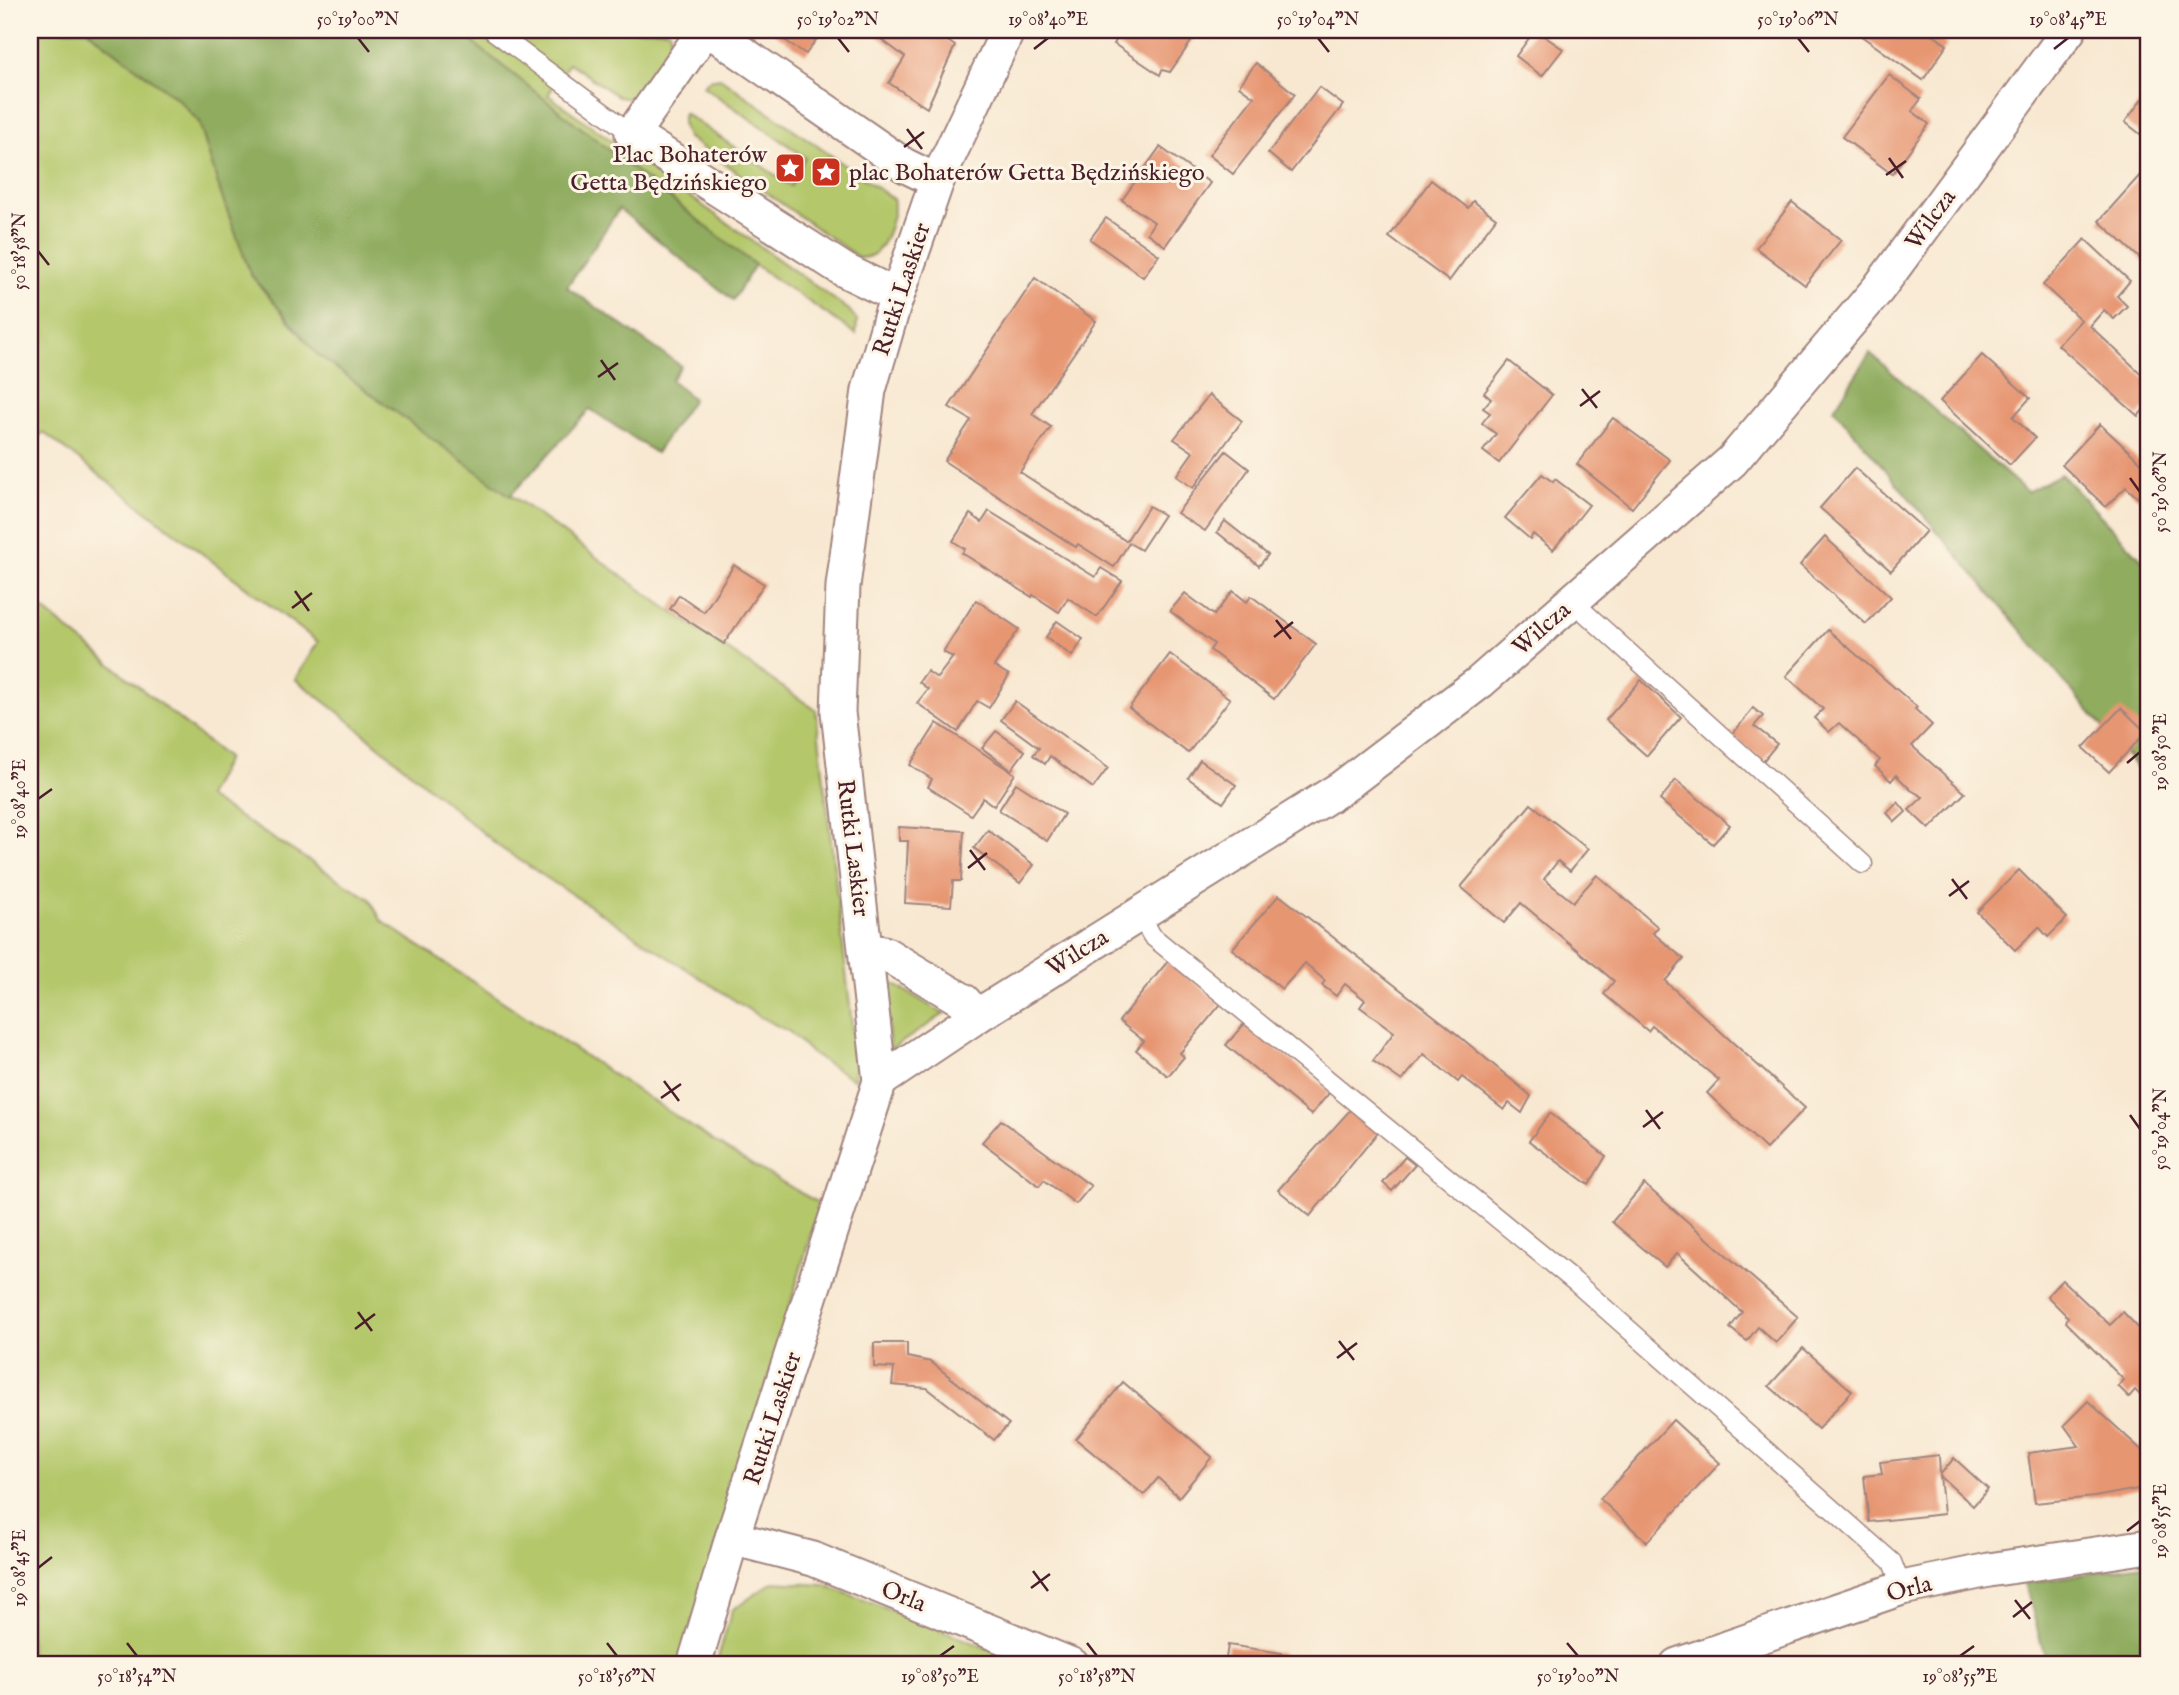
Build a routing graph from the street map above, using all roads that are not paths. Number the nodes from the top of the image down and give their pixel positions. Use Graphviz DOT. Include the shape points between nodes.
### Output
graph roads {
  1 [pos="492,30"];
  2 [pos="707,30"];
  3 [pos="1008,30"];
  4 [pos="2070,30"];
  5 [pos="632,134"];
  6 [pos="937,181"];
  7 [pos="897,296"];
  8 [pos="1572,601"];
  9 [pos="1863,864"];
  10 [pos="1139,913"];
  11 [pos="866,950"];
  12 [pos="977,1016"];
  13 [pos="880,1081"];
  14 [pos="732,1538"];
  15 [pos="2149,1546"];
  16 [pos="1902,1588"];
  17 [pos="694,1665"];
  18 [pos="1072,1665"];
  19 [pos="1677,1665"];
  1 -- 5 [label="lane"];
  2 -- 5 [label="street"];
  2 -- 6 [label="street" via="904,165"];
  3 -- 6 [label="street, Rutki Laskier"];
  4 -- 8 [label="street, Wilcza" via="1878,289 1732,461"];
  5 -- 7 [label="street" via="844,270"];
  6 -- 7 [label="street, Rutki Laskier"];
  7 -- 11 [label="street, Rutki Laskier" via="869,390 843,586 838,712"];
  8 -- 9 [label="lane"];
  8 -- 10 [label="street, Wilcza" via="1480,682 1341,788"];
  10 -- 12 [label="street, Wilcza"];
  10 -- 16 [label="lane" via="1152,936 1574,1280 1892,1562"];
  11 -- 12 [label="street" via="896,960 964,1001"];
  11 -- 13 [label="street, Rutki Laskier"];
  12 -- 13 [label="street, Wilcza"];
  13 -- 14 [label="street, Rutki Laskier"];
  14 -- 17 [label="street, Rutki Laskier"];
  14 -- 18 [label="street, Orla" via="813,1559"];
  15 -- 16 [label="street, Orla"];
  16 -- 19 [label="street, Orla"];
}
